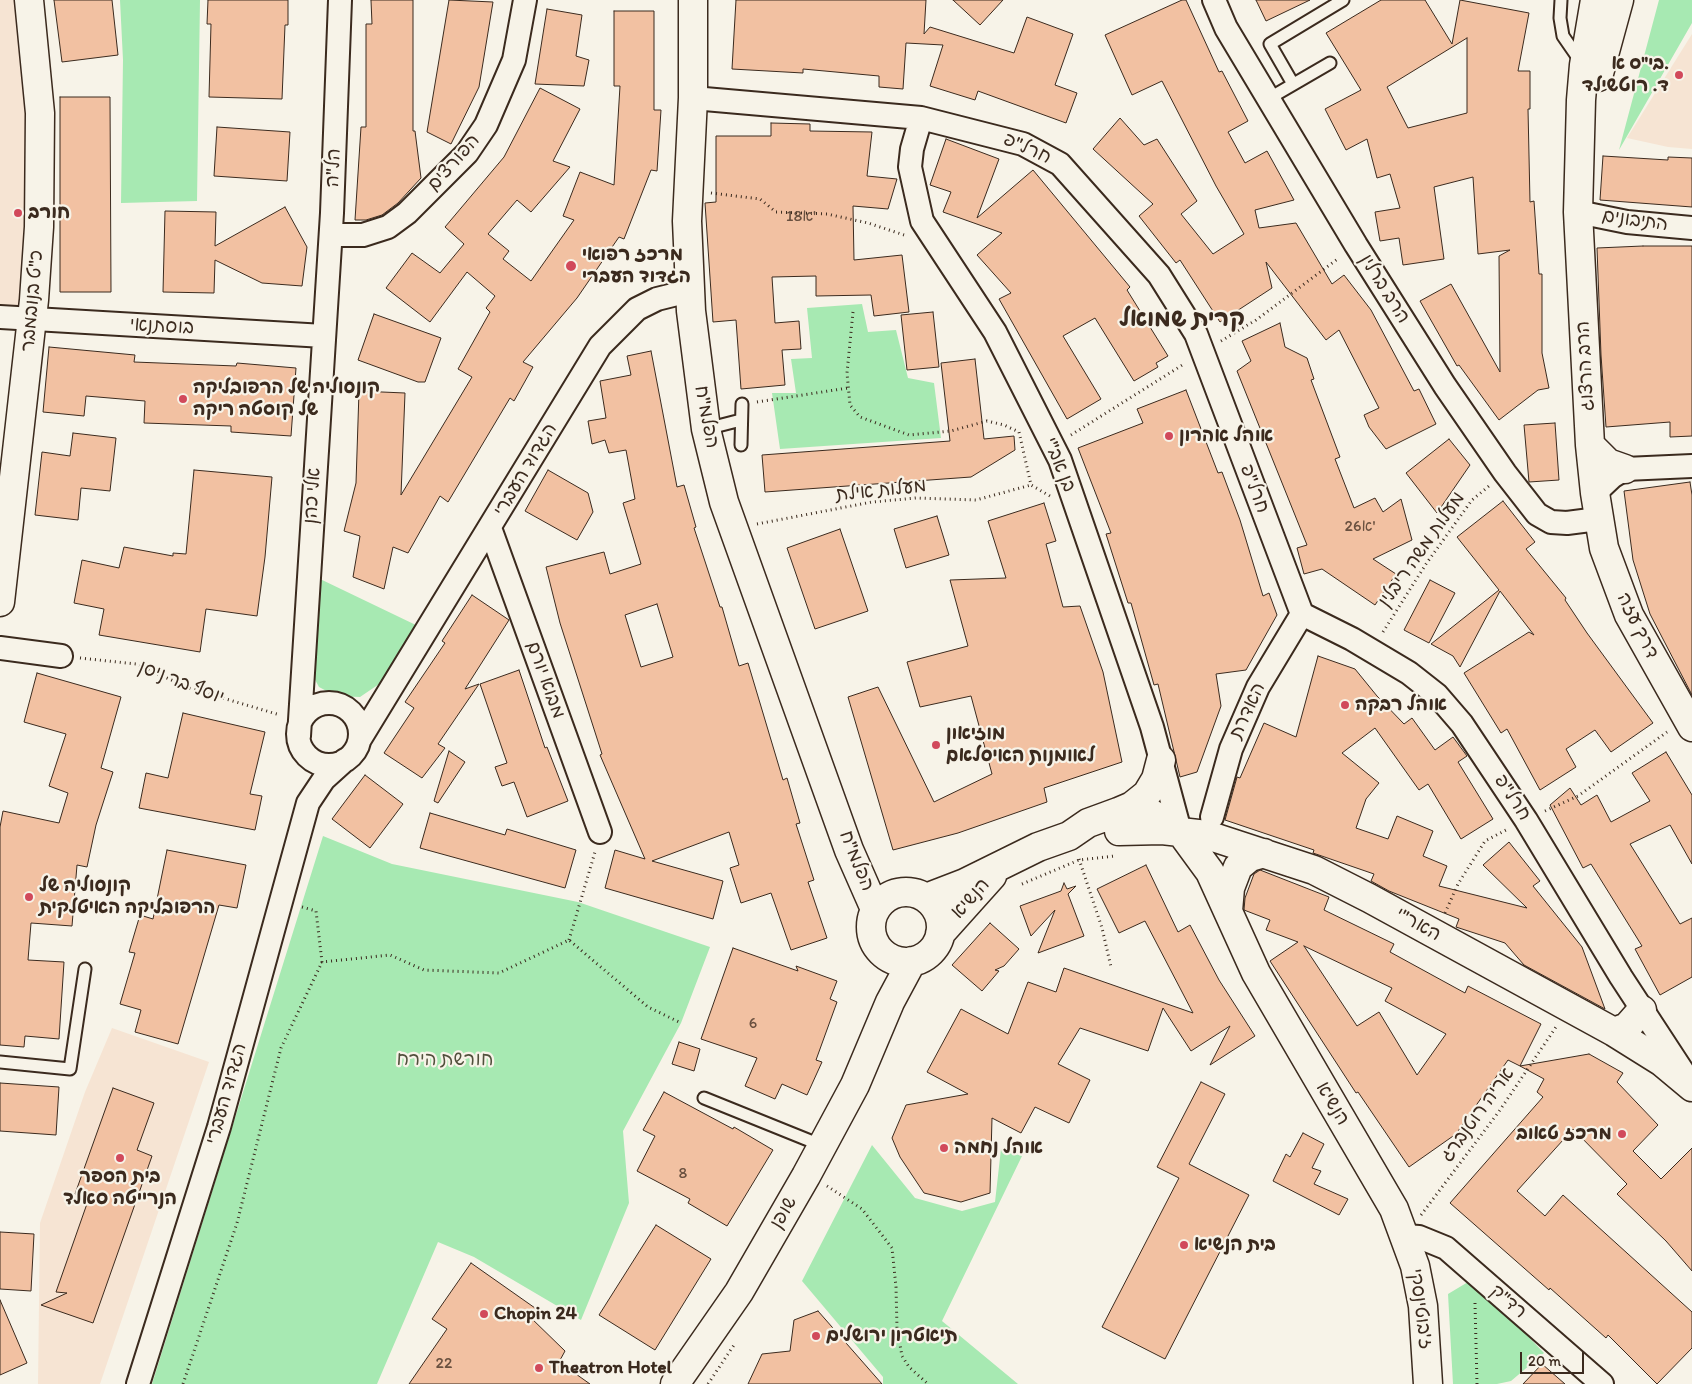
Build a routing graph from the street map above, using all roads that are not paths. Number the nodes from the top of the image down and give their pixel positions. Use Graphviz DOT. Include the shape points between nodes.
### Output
graph roads {
  1 [pos="29,0"];
  2 [pos="340,0"];
  3 [pos="525,0"];
  4 [pos="693,0"];
  5 [pos="1214,0"];
  6 [pos="1343,0"];
  7 [pos="1561,0"];
  8 [pos="1596,0"];
  9 [pos="1619,0"];
  10 [pos="1330,63"];
  11 [pos="1584,65"];
  12 [pos="1293,84"];
  13 [pos="693,98"];
  14 [pos="1268,99"];
  15 [pos="921,118"];
  16 [pos="1578,212"];
  17 [pos="1692,228"];
  18 [pos="330,235"];
  19 [pos="690,290"];
  20 [pos="0,317"];
  21 [pos="32,319"];
  22 [pos="324,336"];
  23 [pos="742,404"];
  24 [pos="741,420"];
  25 [pos="706,429"];
  26 [pos="741,445"];
  27 [pos="1590,445"];
  28 [pos="1692,466"];
  29 [pos="1626,469"];
  30 [pos="1595,493"];
  31 [pos="1598,519"];
  32 [pos="490,528"];
  33 [pos="0,602"];
  34 [pos="1302,614"];
  35 [pos="0,648"];
  36 [pos="303,655"];
  37 [pos="60,656"];
  38 [pos="393,684"];
  39 [pos="331,704"];
  40 [pos="1689,722"];
  41 [pos="300,734"];
  42 [pos="360,740"];
  43 [pos="345,760"];
  44 [pos="1161,760"];
  45 [pos="308,803"];
  46 [pos="837,814"];
  47 [pos="1212,816"];
  48 [pos="1180,831"];
  49 [pos="600,832"];
  50 [pos="1120,833"];
  51 [pos="1264,853"];
  52 [pos="1191,864"];
  53 [pos="1012,875"];
  54 [pos="898,892"];
  55 [pos="926,898"];
  56 [pos="875,909"];
  57 [pos="1228,911"];
  58 [pos="940,934"];
  59 [pos="881,952"];
  60 [pos="912,961"];
  61 [pos="84,968"];
  62 [pos="1256,973"];
  63 [pos="1642,1010"];
  64 [pos="1614,1032"];
  65 [pos="876,1033"];
  66 [pos="0,1062"];
  67 [pos="1692,1086"];
  68 [pos="704,1098"];
  69 [pos="823,1146"];
  70 [pos="1405,1236"];
  71 [pos="138,1384"];
  72 [pos="675,1384"];
  73 [pos="1428,1384"];
  74 [pos="1602,1384"];
  1 -- 21 [label="street, כ\"ט בנובמבר" via="40,113 39,227"];
  2 -- 18 [label="street, הל\"ה"];
  3 -- 18 [label="street, הפורצים" via="511,69 486,125 467,153 407,213 388,227 363,235"];
  4 -- 13 [label="street, הפלמ\"ח"];
  5 -- 14 [label="street, הרב ברלין" via="1226,28"];
  6 -- 12 [label="lane" via="1270,44"];
  7 -- 11 [label="lane" via="1563,36"];
  8 -- 11 [label="street, הרב הרצוג"];
  9 -- 16 [label="street, הרב הרצוג" via="1587,130"];
  10 -- 12 [label="lane"];
  11 -- 16 [label="street, הרב הרצוג"];
  12 -- 14 [label="lane"];
  13 -- 15 [label="street, חרל\"פ"];
  13 -- 19 [label="street, הפלמ\"ח" via="686,221"];
  14 -- 31 [label="street, הרב ברלין" via="1445,386 1537,514 1551,522"];
  15 -- 34 [label="street, חרל\"פ" via="1023,144 1060,164 1159,275 1196,334"];
  15 -- 44 [label="street, בן אב\"י" via="910,168 922,221 995,332 1060,460"];
  16 -- 17 [label="street, התיבונים" via="1627,222"];
  16 -- 27 [label="street, הרב הרצוג"];
  18 -- 22 [label="street, הל\"ה"];
  19 -- 25 [label="street, הפלמ\"ח" via="696,364"];
  19 -- 32 [label="street, הגדוד העברי" via="657,299 637,309 600,346"];
  20 -- 21 [label="street, בוסתנאי"];
  21 -- 22 [label="street, בוסתנאי"];
  21 -- 33 [label="street, כ\"ט בנובמבר"];
  22 -- 36 [label="street, אלי כהן"];
  23 -- 24 [label="lane"];
  24 -- 25 [label="lane"];
  24 -- 26 [label="lane"];
  25 -- 46 [label="street, הפלמ\"ח" via="724,502"];
  27 -- 29 [label="street" via="1608,463"];
  27 -- 30 [label="street, הרב הרצוג"];
  28 -- 29 [label="street"];
  29 -- 30 [label="street"];
  30 -- 31 [label="street, הרב הרצוג"];
  31 -- 40 [label="street, דרך עזה" via="1604,548 1629,615"];
  32 -- 38 [label="street, הגדוד העברי"];
  32 -- 49 [label="street, מבוא יורם"];
  34 -- 47 [label="street, האדרת" via="1258,687 1231,749"];
  34 -- 63 [label="street, חרל\"פ" via="1409,673 1436,695 1462,724 1526,820"];
  35 -- 37 [label="street"];
  36 -- 39 [label="street, אלי כהן" via="306,675"];
  36 -- 41 [label="street, אלי כהן"];
  38 -- 39 [label="street, הגדוד העברי" via="368,702"];
  38 -- 42 [label="street, הגדוד העברי"];
  39 -- 41 [label="street" via="312,709 304,716"];
  39 -- 42 [label="street, אלי כהן" via="350,710 360,729"];
  41 -- 43 [label="street" via="307,755 324,764"];
  41 -- 45 [label="street, הגדוד העברי" via="307,772"];
  42 -- 43 [label="street, הגדוד העברי" via="356,750"];
  43 -- 45 [label="street, הגדוד העברי" via="324,779"];
  44 -- 48 [label="street, בן אב\"י"];
  44 -- 50 [label="street" via="1156,779 1147,794 1132,806"];
  45 -- 71 [label="street, הגדוד העברי" via="219,1126"];
  46 -- 54 [label="street, הפלמ\"ח" via="869,863"];
  46 -- 56 [label="street, הפלמ\"ח"];
  48 -- 50 [label="street, האר\"י"];
  48 -- 51 [label="street, האר\"י" via="1207,835"];
  48 -- 52 [label="street, הנשיא"];
  48 -- 57 [label="street, הנשיא" via="1202,858"];
  50 -- 52 [label="street, הנשיא" via="1163,847"];
  50 -- 53 [label="street, הנשיא" via="1074,848 1038,847"];
  51 -- 57 [label="street" via="1250,856 1238,867 1230,888"];
  51 -- 64 [label="street, האר\"י" via="1342,883"];
  52 -- 62 [label="street, הנשיא" via="1230,938"];
  53 -- 55 [label="street, הנשיא"];
  53 -- 58 [label="street, הנשיא"];
  54 -- 55 [label="street" via="909,891"];
  54 -- 56 [label="street" via="887,897"];
  55 -- 58 [label="street" via="937,911"];
  56 -- 59 [label="street" via="870,926 874,942"];
  57 -- 62 [label="street, הנשיא"];
  58 -- 60 [label="street" via="928,954"];
  59 -- 60 [label="street" via="895,960"];
  59 -- 65 [label="street, שופן"];
  60 -- 65 [label="street, שופן"];
  61 -- 66 [label="lane" via="70,1070"];
  62 -- 70 [label="street, הנשיא" via="1379,1183"];
  63 -- 64 [label="street" via="1627,1028"];
  63 -- 67 [label="street, חרל\"פ"];
  64 -- 67 [label="street, האר\"י" via="1662,1062"];
  65 -- 69 [label="street, שופן" via="862,1071"];
  68 -- 69 [label="lane"];
  69 -- 72 [label="street, שופן" via="822,1184 739,1292"];
  70 -- 73 [label="street, ז'בוטינסקי" via="1415,1266 1422,1306"];
  70 -- 74 [label="street, רד\"ק" via="1419,1237 1446,1248"];
}
